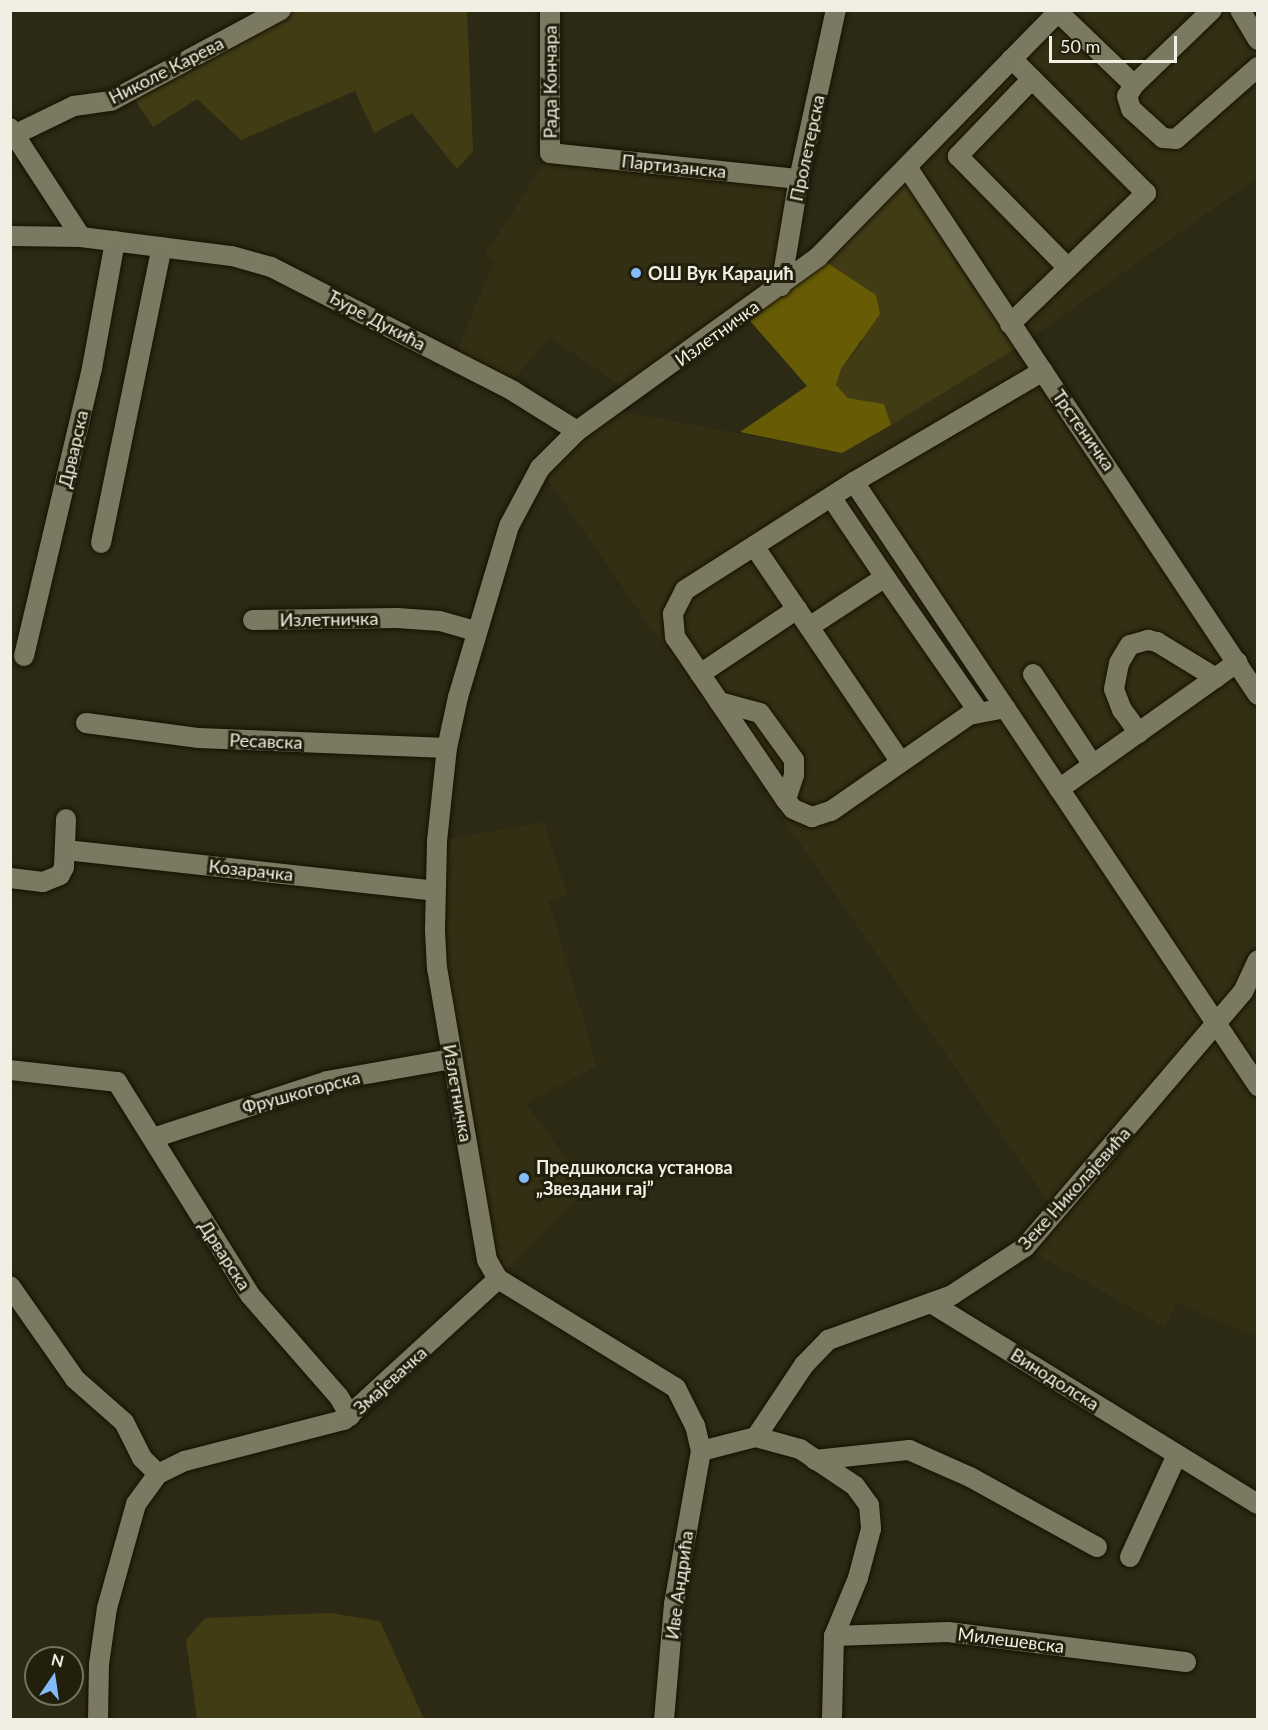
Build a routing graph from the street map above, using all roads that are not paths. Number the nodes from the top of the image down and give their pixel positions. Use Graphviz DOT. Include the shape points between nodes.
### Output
graph roads {
  1 [pos="281,10"];
  2 [pos="550,10"];
  3 [pos="836,10"];
  4 [pos="1212,10"];
  5 [pos="1240,10"];
  6 [pos="1059,11"];
  7 [pos="1257,40"];
  8 [pos="1012,59"];
  9 [pos="1257,67"];
  10 [pos="1032,79"];
  11 [pos="1134,85"];
  12 [pos="12,132"];
  13 [pos="550,153"];
  14 [pos="907,167"];
  15 [pos="799,179"];
  16 [pos="10,236"];
  17 [pos="81,237"];
  18 [pos="115,241"];
  19 [pos="162,247"];
  20 [pos="1068,268"];
  21 [pos="781,286"];
  22 [pos="1010,324"];
  23 [pos="1042,370"];
  24 [pos="578,431"];
  25 [pos="854,482"];
  26 [pos="831,497"];
  27 [pos="101,543"];
  28 [pos="754,546"];
  29 [pos="885,577"];
  30 [pos="797,609"];
  31 [pos="253,620"];
  32 [pos="809,627"];
  33 [pos="476,631"];
  34 [pos="24,656"];
  35 [pos="1238,662"];
  36 [pos="700,674"];
  37 [pos="1033,674"];
  38 [pos="1216,678"];
  39 [pos="1257,695"];
  40 [pos="719,702"];
  41 [pos="1005,708"];
  42 [pos="979,712"];
  43 [pos="86,723"];
  44 [pos="1139,733"];
  45 [pos="447,748"];
  46 [pos="902,762"];
  47 [pos="1092,765"];
  48 [pos="1059,789"];
  49 [pos="786,800"];
  50 [pos="66,819"];
  51 [pos="66,850"];
  52 [pos="10,878"];
  53 [pos="435,891"];
  54 [pos="1257,960"];
  55 [pos="1216,1023"];
  56 [pos="452,1059"];
  57 [pos="10,1070"];
  58 [pos="1254,1076"];
  59 [pos="153,1138"];
  60 [pos="498,1279"];
  61 [pos="10,1286"];
  62 [pos="931,1304"];
  63 [pos="350,1416"];
  64 [pos="756,1437"];
  65 [pos="701,1451"];
  66 [pos="1177,1455"];
  67 [pos="815,1460"];
  68 [pos="158,1474"];
  69 [pos="1257,1504"];
  70 [pos="1097,1547"];
  71 [pos="1130,1557"];
  72 [pos="834,1636"];
  73 [pos="1186,1662"];
  74 [pos="98,1719"];
  75 [pos="664,1719"];
  76 [pos="832,1719"];
  1 -- 12 [label="street, Николе Карева" via="111,101 74,106"];
  2 -- 13 [label="street, Рада Кончара"];
  3 -- 15 [label="street, Пролетерска"];
  4 -- 11 [label="street"];
  5 -- 7 [label="street"];
  6 -- 8 [label="street, Излетничка"];
  6 -- 11 [label="street"];
  8 -- 10 [label="street"];
  8 -- 14 [label="street, Излетничка"];
  9 -- 11 [label="street" via="1176,139 1163,138 1131,108 1127,96"];
  10 -- 20 [label="street" via="958,156"];
  10 -- 20 [label="street" via="1146,193"];
  12 -- 17 [label="street, Николе Карева"];
  13 -- 15 [label="street, Партизанска"];
  14 -- 21 [label="street, Излетничка" via="818,257"];
  14 -- 22 [label="street, Трстеничка"];
  15 -- 21 [label="street, Пролетерска"];
  16 -- 17 [label="street, Ђуре Дукића"];
  17 -- 18 [label="street, Ђуре Дукића"];
  18 -- 19 [label="street, Ђуре Дукића"];
  18 -- 34 [label="street, Дрварска" via="92,368"];
  19 -- 24 [label="street, Ђуре Дукића" via="232,256 292,274 513,391"];
  19 -- 27 [label="street"];
  20 -- 22 [label="street"];
  21 -- 24 [label="street, Излетничка"];
  22 -- 23 [label="street, Трстеничка"];
  23 -- 25 [label="street"];
  23 -- 35 [label="street, Трстеничка"];
  24 -- 33 [label="street, Излетничка" via="540,468 522,496"];
  25 -- 26 [label="street"];
  25 -- 41 [label="street"];
  26 -- 28 [label="street"];
  26 -- 29 [label="street"];
  28 -- 30 [label="street"];
  28 -- 36 [label="street" via="685,590 678,600 673,614 675,637"];
  29 -- 32 [label="street"];
  29 -- 42 [label="street"];
  30 -- 32 [label="street"];
  30 -- 36 [label="street"];
  31 -- 33 [label="street, Излетничка" via="397,618 440,621"];
  32 -- 46 [label="street"];
  33 -- 45 [label="street, Излетничка"];
  35 -- 38 [label="street"];
  35 -- 39 [label="street, Трстеничка"];
  36 -- 40 [label="street"];
  37 -- 47 [label="street"];
  38 -- 44 [label="street"];
  38 -- 44 [label="street" via="1157,642 1138,641 1131,645 1119,663 1114,689 1122,710"];
  40 -- 49 [label="street"];
  40 -- 49 [label="street" via="760,713 788,751 795,767"];
  41 -- 42 [label="street"];
  41 -- 48 [label="street"];
  42 -- 46 [label="street" via="961,720"];
  43 -- 45 [label="street, Ресавска" via="199,738"];
  44 -- 47 [label="street"];
  45 -- 53 [label="street, Излетничка"];
  46 -- 49 [label="street" via="821,816 802,815"];
  47 -- 48 [label="street"];
  48 -- 55 [label="street"];
  50 -- 51 [label="street"];
  51 -- 52 [label="street" via="64,867 56,878 43,882"];
  51 -- 53 [label="street, Козарачка"];
  53 -- 56 [label="street, Излетничка" via="437,969"];
  54 -- 55 [label="street, Зеке Николајевића" via="1243,992"];
  55 -- 58 [label="street"];
  55 -- 62 [label="street, Зеке Николајевића" via="1025,1247 992,1271"];
  56 -- 59 [label="street, Фрушкогорска" via="327,1081"];
  56 -- 60 [label="street, Излетничка" via="483,1240"];
  57 -- 59 [label="street, Дрварска" via="117,1082"];
  59 -- 63 [label="street, Дрварска" via="250,1294 339,1397"];
  60 -- 63 [label="street, Змајевачка"];
  60 -- 65 [label="street" via="676,1388 695,1426"];
  61 -- 68 [label="street" via="75,1379 124,1422 142,1458"];
  62 -- 64 [label="street, Зеке Николајевића" via="828,1340 804,1365"];
  62 -- 66 [label="street, Винодолска"];
  63 -- 68 [label="street, Змајевачка" via="316,1430 184,1461"];
  64 -- 65 [label="street"];
  64 -- 67 [label="street" via="800,1449"];
  65 -- 75 [label="street, Иве Андрића" via="674,1604"];
  66 -- 69 [label="street, Винодолска"];
  66 -- 71 [label="street"];
  67 -- 70 [label="street" via="909,1450 970,1477"];
  67 -- 72 [label="street" via="855,1486 869,1505 871,1529 858,1578"];
  68 -- 74 [label="street, Змајевачка" via="136,1503 107,1608 99,1664"];
  72 -- 73 [label="street, Милешевска" via="948,1632"];
  72 -- 76 [label="street"];
}
